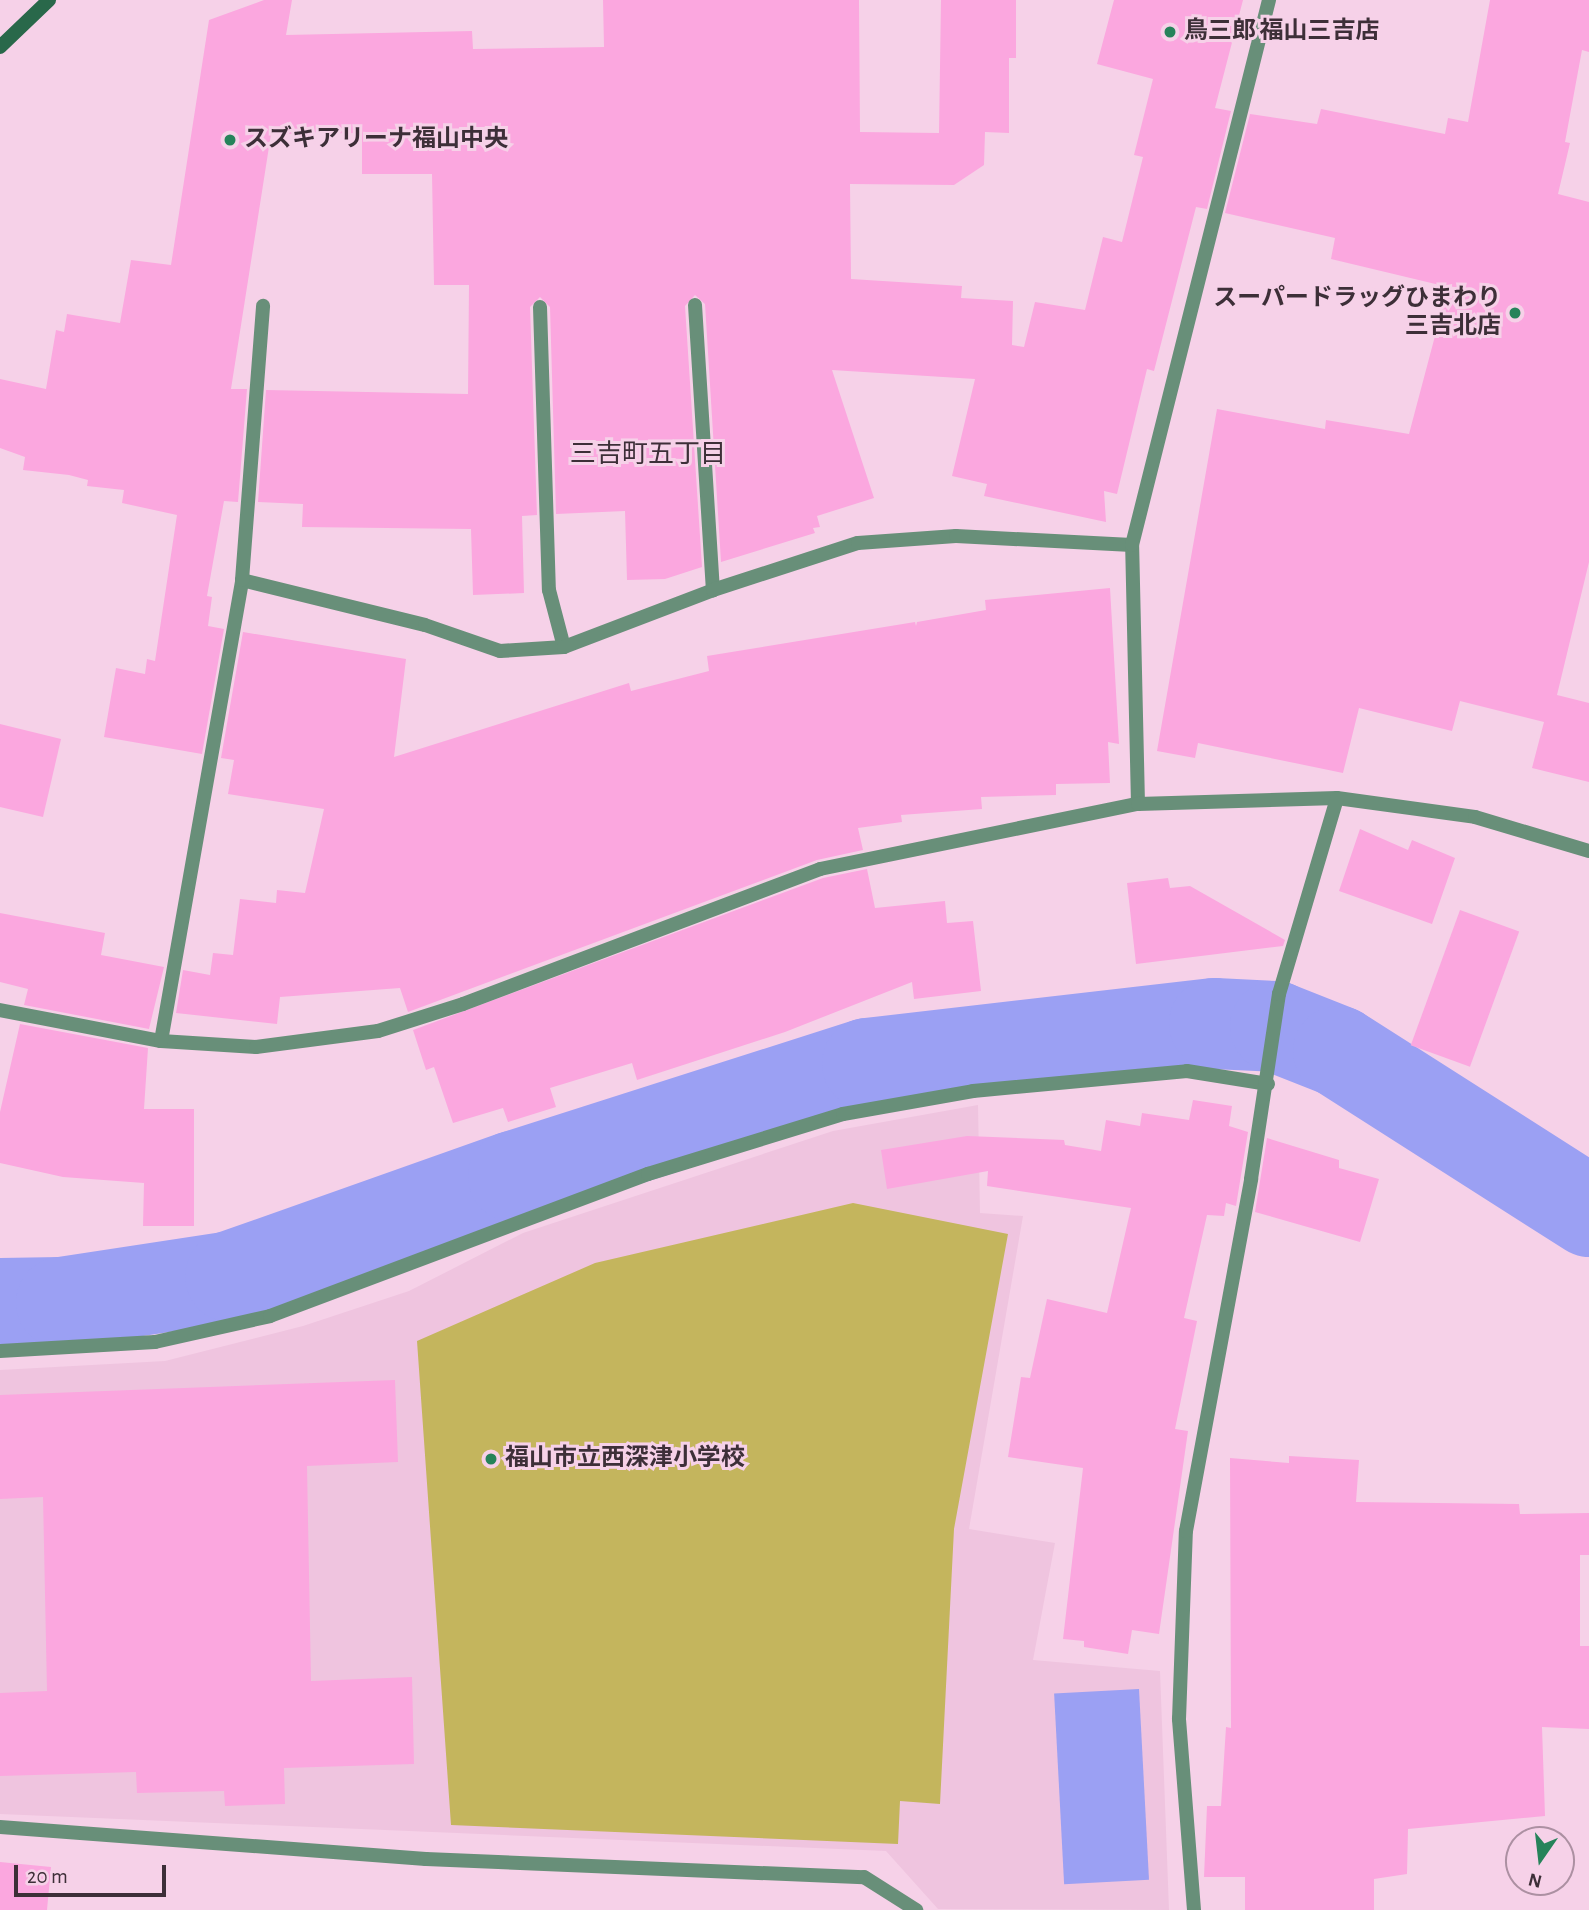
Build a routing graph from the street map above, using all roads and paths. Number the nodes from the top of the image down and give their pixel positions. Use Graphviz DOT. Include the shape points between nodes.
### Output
graph roads {
  1 [pos="49,0"];
  2 [pos="1269,0"];
  3 [pos="0,47"];
  4 [pos="695,305"];
  5 [pos="263,306"];
  6 [pos="540,307"];
  7 [pos="1132,545"];
  8 [pos="242,580"];
  9 [pos="713,590"];
  10 [pos="564,647"];
  11 [pos="1337,798"];
  12 [pos="1138,804"];
  13 [pos="1589,851"];
  14 [pos="0,1010"];
  15 [pos="161,1041"];
  16 [pos="1268,1084"];
  17 [pos="0,1351"];
  18 [pos="0,1827"];
  19 [pos="916,1910"];
  20 [pos="1194,1910"];
  1 -- 3 [label="street"];
  2 -- 7 [label="street"];
  4 -- 9 [label="street"];
  5 -- 8 [label="street"];
  6 -- 10 [label="street" via="549,590"];
  7 -- 9 [label="street" via="956,536 858,543"];
  7 -- 12 [label="street"];
  8 -- 10 [label="street" via="425,625 500,651"];
  8 -- 15 [label="street"];
  9 -- 10 [label="street"];
  11 -- 12 [label="street"];
  11 -- 13 [label="street" via="1475,817"];
  11 -- 16 [label="street" via="1279,994"];
  12 -- 15 [label="street" via="820,869 463,1004 377,1031 256,1047"];
  14 -- 15 [label="street"];
  16 -- 17 [label="street" via="1187,1072 974,1091 843,1114 648,1174 270,1316 155,1342"];
  16 -- 20 [label="street" via="1186,1531 1179,1719"];
  18 -- 19 [label="street" via="426,1859 864,1877"];
}
